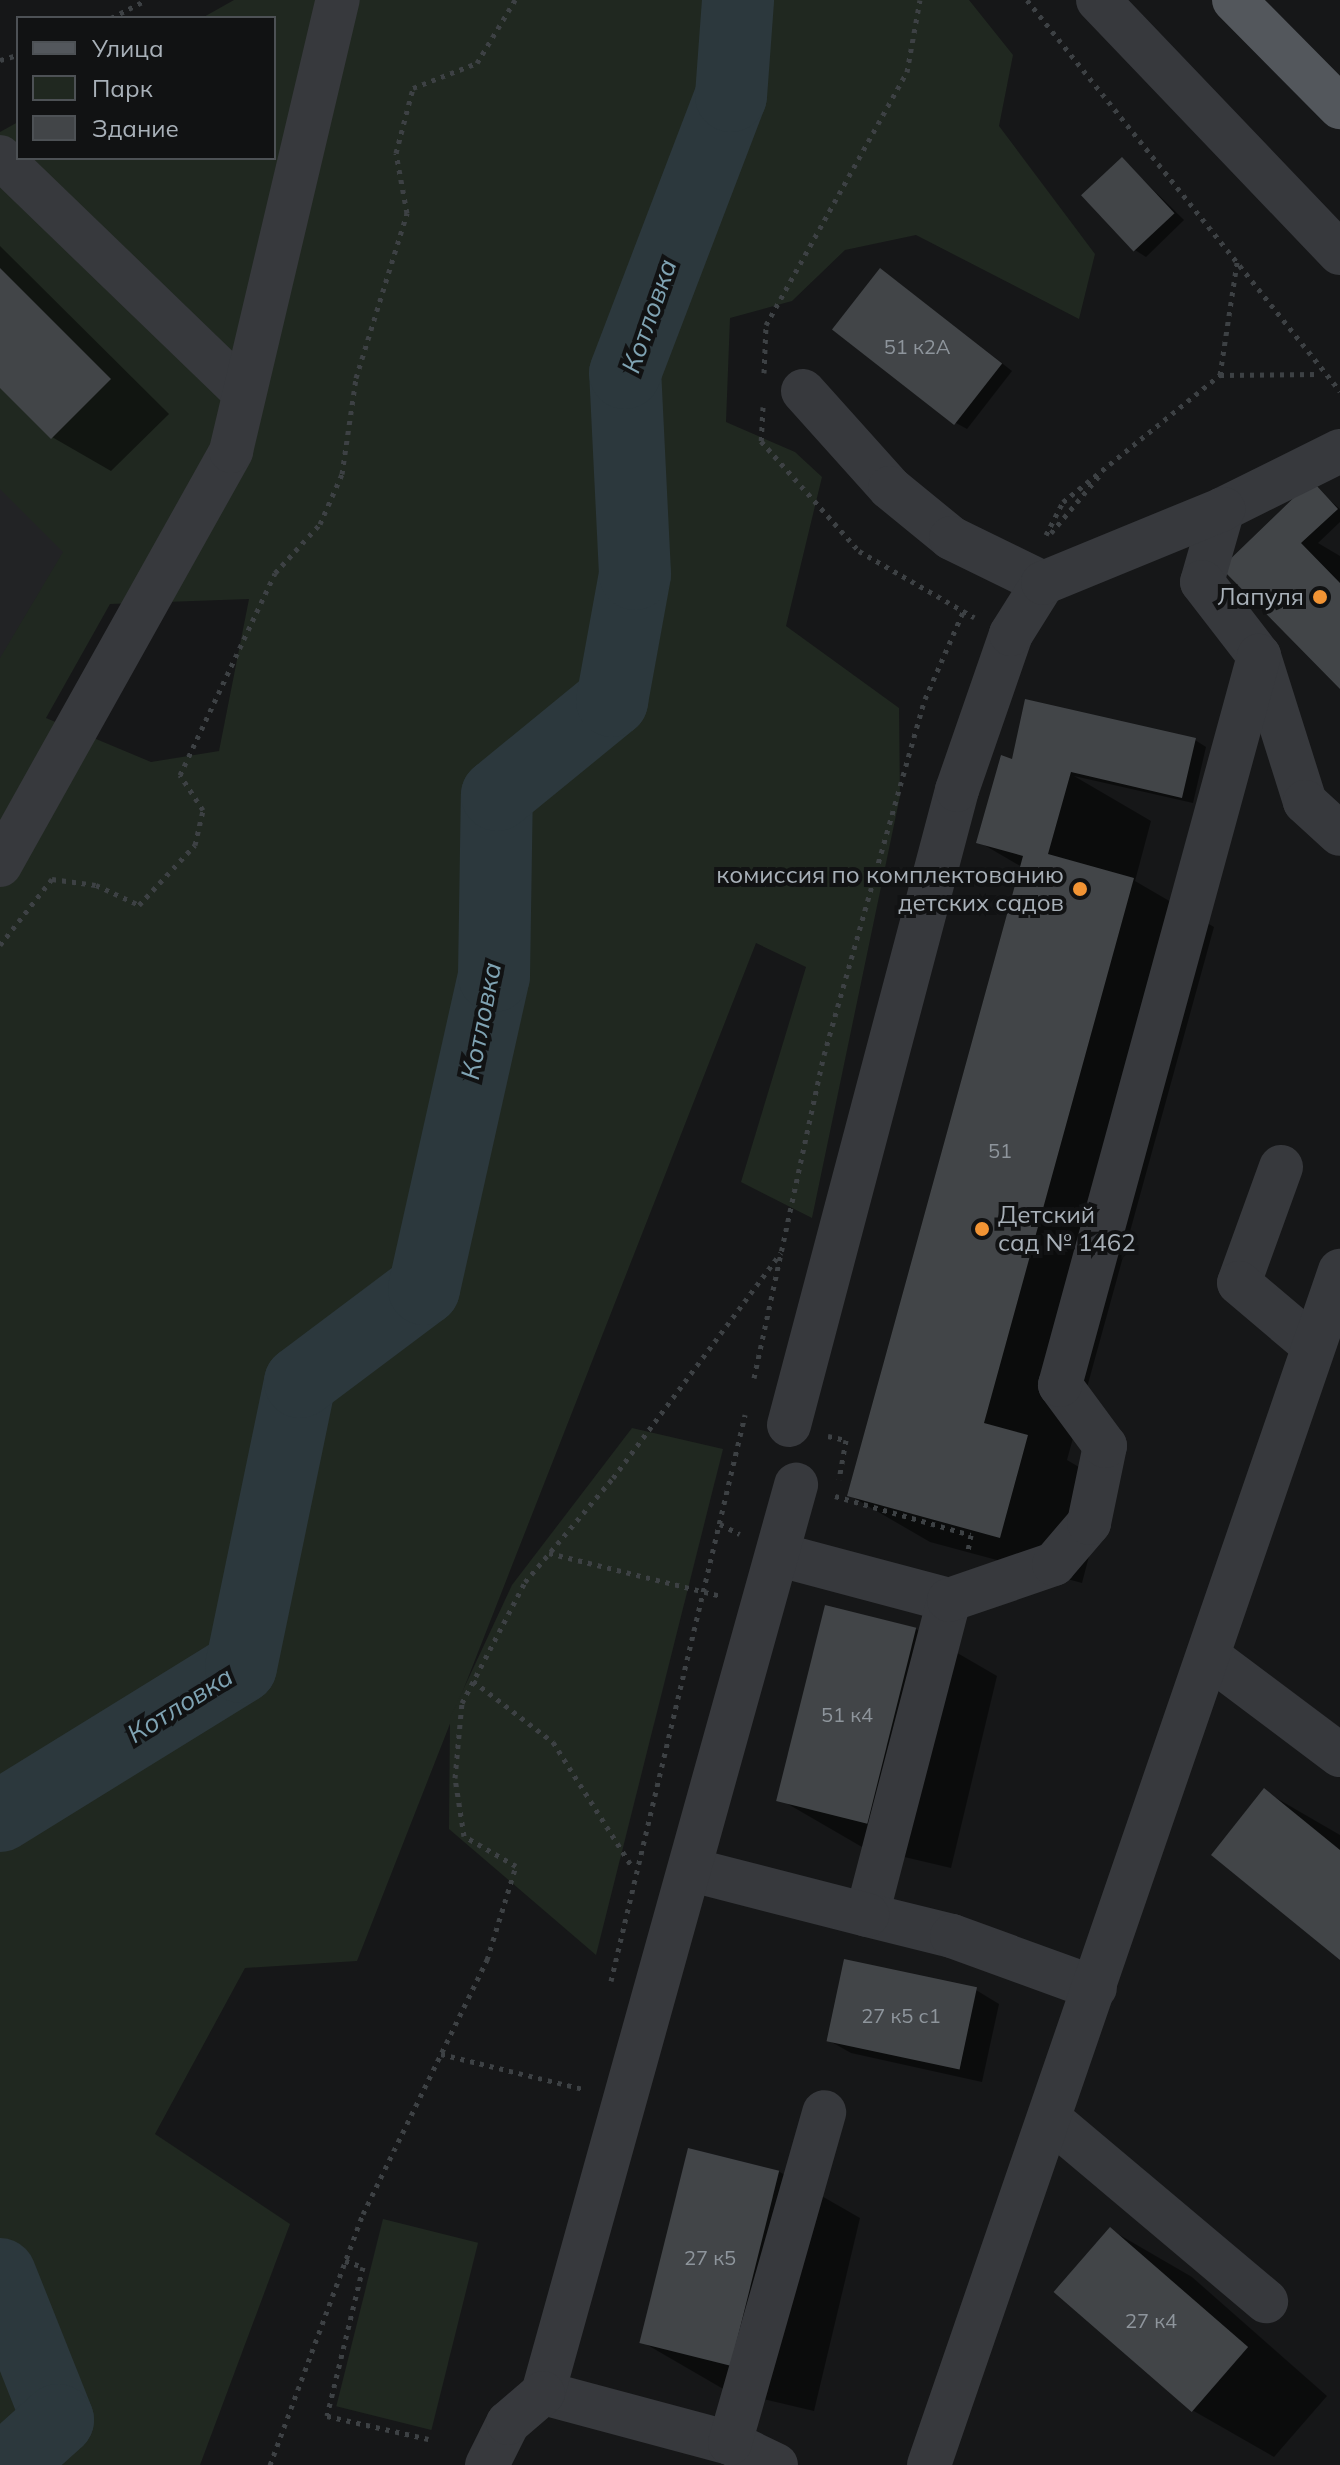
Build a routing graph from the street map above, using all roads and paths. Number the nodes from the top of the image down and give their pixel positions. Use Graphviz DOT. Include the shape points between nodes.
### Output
graph roads {
  1 [pos="146,0"];
  2 [pos="338,0"];
  3 [pos="515,0"];
  4 [pos="920,0"];
  5 [pos="1027,0"];
  6 [pos="1098,0"];
  7 [pos="1234,0"];
  8 [pos="115,16"];
  9 [pos="1340,107"];
  10 [pos="0,157"];
  11 [pos="1340,253"];
  12 [pos="1237,262"];
  13 [pos="1320,374"];
  14 [pos="1220,375"];
  15 [pos="777,391"];
  16 [pos="1340,391"];
  17 [pos="244,393"];
  18 [pos="1339,453"];
  19 [pos="1107,466"];
  20 [pos="1223,509"];
  21 [pos="1043,583"];
  22 [pos="1259,656"];
  23 [pos="1340,834"];
  24 [pos="0,865"];
  25 [pos="0,945"];
  26 [pos="1281,1167"];
  27 [pos="784,1249"];
  28 [pos="1340,1271"];
  29 [pos="1312,1345"];
  30 [pos="752,1386"];
  31 [pos="748,1402"];
  32 [pos="789,1425"];
  33 [pos="796,1485"];
  34 [pos="971,1535"];
  35 [pos="549,1553"];
  36 [pos="780,1555"];
  37 [pos="703,1591"];
  38 [pos="949,1600"];
  39 [pos="765,1607"];
  40 [pos="1208,1656"];
  41 [pos="473,1681"];
  42 [pos="1340,1755"];
  43 [pos="633,1868"];
  44 [pos="692,1870"];
  45 [pos="867,1915"];
  46 [pos="611,1985"];
  47 [pos="1095,1988"];
  48 [pos="441,2054"];
  49 [pos="628,2099"];
  50 [pos="824,2112"];
  51 [pos="1052,2121"];
  52 [pos="345,2261"];
  53 [pos="1266,2301"];
  54 [pos="543,2393"];
  55 [pos="428,2439"];
  56 [pos="730,2443"];
  57 [pos="270,2465"];
  58 [pos="487,2465"];
  59 [pos="776,2465"];
  60 [pos="929,2465"];
  1 -- 8 [label="path"];
  2 -- 17 [label="street"];
  3 -- 25 [label="path" via="477,63 413,88 396,153 407,213 356,378 342,474 320,524 275,573 180,775 203,810 195,845 139,905 96,885 52,879"];
  4 -- 15 [label="path" via="907,72 766,325"];
  5 -- 12 [label="path"];
  6 -- 11 [label="street"];
  7 -- 9 [label="main road"];
  10 -- 17 [label="street"];
  12 -- 13 [label="path"];
  12 -- 14 [label="path"];
  13 -- 14 [label="path"];
  13 -- 16 [label="path"];
  14 -- 19 [label="path"];
  15 -- 21 [label="street" via="951,538"];
  15 -- 27 [label="path" via="761,441 859,551 963,612 925,699 824,1055"];
  17 -- 24 [label="street" via="231,451"];
  18 -- 20 [label="street"];
  19 -- 19 [label="path" via="1079,500 1041,544 1063,502"];
  20 -- 21 [label="street"];
  20 -- 22 [label="street" via="1202,582"];
  21 -- 32 [label="street" via="1011,634 957,790"];
  22 -- 23 [label="street" via="1305,802"];
  22 -- 38 [label="street" via="1060,1385 1105,1446 1089,1523 1054,1564"];
  26 -- 29 [label="street" via="1239,1283"];
  27 -- 30 [label="path"];
  27 -- 35 [label="path"];
  28 -- 29 [label="street"];
  29 -- 40 [label="street"];
  31 -- 37 [label="path"];
  32 -- 34 [label="path" via="846,1440 835,1497"];
  33 -- 36 [label="street"];
  35 -- 37 [label="path"];
  35 -- 41 [label="path" via="525,1582"];
  36 -- 38 [label="street"];
  36 -- 39 [label="street"];
  37 -- 39 [label="path"];
  37 -- 43 [label="path"];
  38 -- 45 [label="street"];
  39 -- 44 [label="street"];
  40 -- 42 [label="street"];
  40 -- 47 [label="street"];
  41 -- 43 [label="path" via="553,1742"];
  41 -- 48 [label="path" via="462,1703 455,1778 464,1836 516,1866 487,1960"];
  43 -- 46 [label="path"];
  44 -- 45 [label="street"];
  44 -- 49 [label="street"];
  45 -- 47 [label="street" via="952,1936"];
  47 -- 51 [label="street"];
  48 -- 49 [label="path"];
  48 -- 52 [label="path"];
  49 -- 54 [label="street"];
  50 -- 56 [label="street"];
  51 -- 53 [label="street"];
  51 -- 60 [label="street"];
  52 -- 55 [label="path" via="363,2267 327,2416"];
  52 -- 57 [label="path"];
  54 -- 56 [label="street"];
  54 -- 58 [label="street" via="508,2423"];
  56 -- 59 [label="street"];
}
